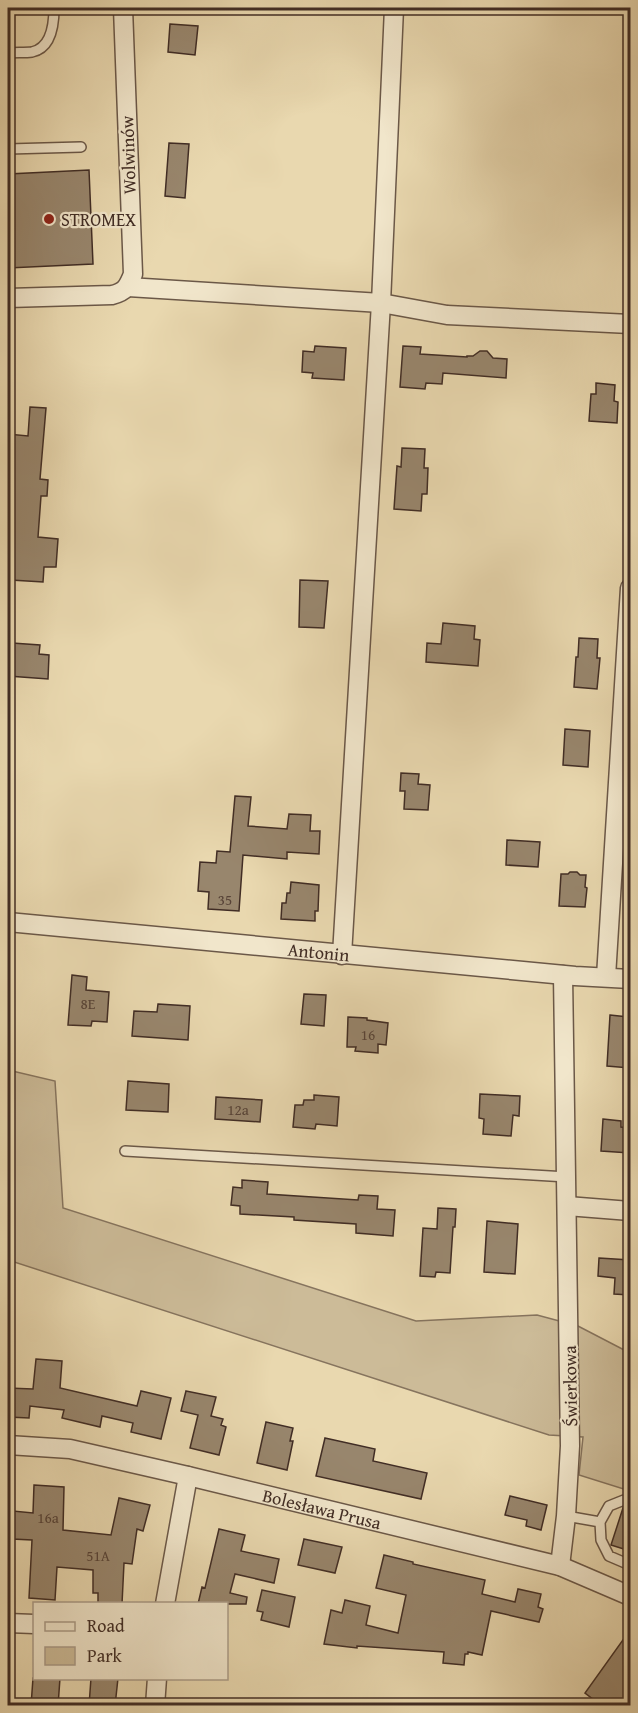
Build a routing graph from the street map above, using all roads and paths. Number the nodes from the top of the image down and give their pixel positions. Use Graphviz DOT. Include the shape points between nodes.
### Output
graph roads {
  1 [pos="54,8"];
  2 [pos="123,8"];
  3 [pos="394,8"];
  4 [pos="8,53"];
  5 [pos="81,147"];
  6 [pos="8,149"];
  7 [pos="128,287"];
  8 [pos="8,298"];
  9 [pos="381,303"];
  10 [pos="630,324"];
  11 [pos="630,588"];
  12 [pos="8,922"];
  13 [pos="342,955"];
  14 [pos="563,975"];
  15 [pos="606,977"];
  16 [pos="630,979"];
  17 [pos="125,1151"];
  18 [pos="567,1177"];
  19 [pos="567,1206"];
  20 [pos="630,1211"];
  21 [pos="8,1445"];
  22 [pos="188,1476"];
  23 [pos="630,1502"];
  24 [pos="566,1516"];
  25 [pos="600,1522"];
  26 [pos="630,1564"];
  27 [pos="560,1566"];
  28 [pos="630,1596"];
  29 [pos="165,1602"];
  30 [pos="8,1623"];
  31 [pos="33,1624"];
  32 [pos="157,1680"];
  33 [pos="155,1706"];
  1 -- 4 [label="lane" via="54,24 46,44 34,52"];
  2 -- 7 [label="street, Wolwinów" via="133,274"];
  3 -- 9 [label="street"];
  5 -- 6 [label="lane"];
  7 -- 8 [label="street" via="112,295"];
  7 -- 9 [label="street"];
  9 -- 10 [label="street" via="447,315"];
  9 -- 13 [label="street"];
  11 -- 15 [label="street"];
  12 -- 13 [label="street, Antonin"];
  13 -- 14 [label="street, Antonin"];
  14 -- 15 [label="street, Antonin"];
  14 -- 18 [label="street, Świerkowa"];
  15 -- 16 [label="street, Antonin"];
  17 -- 18 [label="lane"];
  18 -- 19 [label="street, Świerkowa"];
  19 -- 20 [label="street"];
  19 -- 24 [label="street, Świerkowa" via="570,1446"];
  21 -- 22 [label="street, Bolesława Prusa" via="70,1449"];
  22 -- 27 [label="street, Bolesława Prusa"];
  22 -- 29 [label="street"];
  23 -- 25 [label="lane" via="624,1500 609,1506"];
  24 -- 25 [label="lane"];
  24 -- 27 [label="street, Świerkowa"];
  25 -- 26 [label="lane" via="601,1540 609,1556"];
  27 -- 28 [label="street, Bolesława Prusa"];
  30 -- 31 [label="street"];
  32 -- 33 [label="street"];
}
